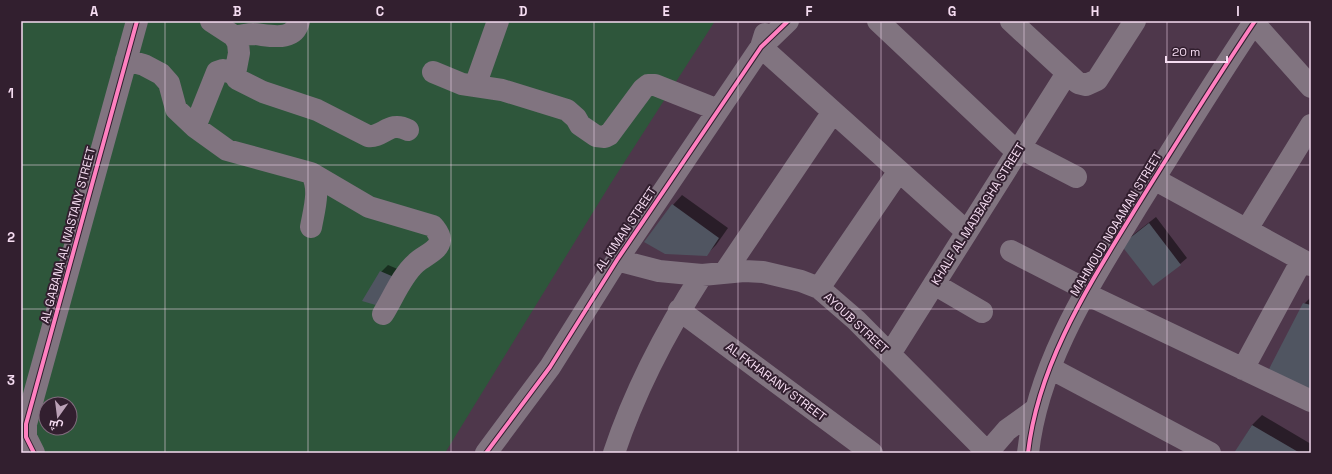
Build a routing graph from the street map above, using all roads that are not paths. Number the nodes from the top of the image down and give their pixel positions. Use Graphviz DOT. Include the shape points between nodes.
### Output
graph roads {
  1 [pos="137,21"];
  2 [pos="211,21"];
  3 [pos="299,21"];
  4 [pos="498,21"];
  5 [pos="769,21"];
  6 [pos="788,21"];
  7 [pos="878,21"];
  8 [pos="1011,21"];
  9 [pos="1135,21"];
  10 [pos="1254,22"];
  11 [pos="234,36"];
  12 [pos="761,47"];
  13 [pos="126,60"];
  14 [pos="433,72"];
  15 [pos="1067,73"];
  16 [pos="235,74"];
  17 [pos="475,86"];
  18 [pos="1311,87"];
  19 [pos="718,110"];
  20 [pos="833,112"];
  21 [pos="1311,125"];
  22 [pos="195,127"];
  23 [pos="408,130"];
  24 [pos="1018,150"];
  25 [pos="899,171"];
  26 [pos="311,173"];
  27 [pos="1076,177"];
  28 [pos="1154,179"];
  29 [pos="311,227"];
  30 [pos="1247,230"];
  31 [pos="967,232"];
  32 [pos="1011,250"];
  33 [pos="617,260"];
  34 [pos="1306,262"];
  35 [pos="725,272"];
  36 [pos="702,275"];
  37 [pos="934,284"];
  38 [pos="819,288"];
  39 [pos="1086,292"];
  40 [pos="679,310"];
  41 [pos="982,312"];
  42 [pos="383,314"];
  43 [pos="890,354"];
  44 [pos="1050,368"];
  45 [pos="1243,369"];
  46 [pos="1311,401"];
  47 [pos="1036,409"];
  48 [pos="34,453"];
  49 [pos="486,453"];
  50 [pos="614,453"];
  51 [pos="872,453"];
  52 [pos="987,453"];
  53 [pos="1028,453"];
  54 [pos="1210,453"];
  1 -- 13 [label="street, AL GABANA AL WASTANY STREET"];
  2 -- 11 [label="street"];
  3 -- 11 [label="street" via="298,26 287,36"];
  4 -- 17 [label="street"];
  5 -- 12 [label="street"];
  6 -- 12 [label="street, AL KIMAN STREET"];
  7 -- 24 [label="street"];
  8 -- 15 [label="street"];
  9 -- 15 [label="street" via="1094,83 1082,85"];
  10 -- 18 [label="street"];
  10 -- 28 [label="street, MAHMOUD NOAAMAN STREET"];
  11 -- 16 [label="street" via="239,52"];
  12 -- 19 [label="street, AL KIMAN STREET"];
  12 -- 20 [label="street"];
  13 -- 22 [label="street" via="144,65 161,74 169,83 176,109"];
  13 -- 48 [label="street, AL GABANA AL WASTANY STREET" via="26,424 26,437"];
  14 -- 17 [label="street" via="462,84"];
  15 -- 24 [label="street, KHALF AL MADBAGHA STREET"];
  16 -- 22 [label="street" via="223,70 217,72"];
  16 -- 23 [label="street" via="237,79 263,92 317,110 368,136 374,137 391,127"];
  17 -- 19 [label="street" via="502,90 567,110 580,125 596,136 605,137 648,85 655,85"];
  19 -- 33 [label="street, AL KIMAN STREET"];
  20 -- 25 [label="street"];
  20 -- 35 [label="street"];
  21 -- 30 [label="street"];
  22 -- 26 [label="street" via="227,150"];
  24 -- 27 [label="street"];
  24 -- 31 [label="street, KHALF AL MADBAGHA STREET"];
  25 -- 31 [label="street"];
  25 -- 38 [label="street"];
  26 -- 29 [label="street" via="316,180 317,190"];
  26 -- 42 [label="street" via="369,207 433,226 438,233 438,245 409,269"];
  28 -- 30 [label="street"];
  28 -- 39 [label="street, MAHMOUD NOAAMAN STREET"];
  30 -- 34 [label="street"];
  31 -- 37 [label="street, KHALF AL MADBAGHA STREET"];
  32 -- 39 [label="street"];
  33 -- 36 [label="street, AYOUB STREET" via="659,271"];
  33 -- 49 [label="street, AL KIMAN STREET" via="550,367"];
  34 -- 45 [label="street"];
  35 -- 36 [label="street, AYOUB STREET"];
  35 -- 38 [label="street, AYOUB STREET" via="764,272"];
  36 -- 40 [label="street"];
  37 -- 41 [label="street"];
  37 -- 43 [label="street, KHALF AL MADBAGHA STREET"];
  38 -- 43 [label="street, AYOUB STREET"];
  39 -- 44 [label="street, MAHMOUD NOAAMAN STREET"];
  39 -- 45 [label="street"];
  40 -- 50 [label="street" via="637,393"];
  40 -- 51 [label="street, AL FKHARANY STREET"];
  43 -- 52 [label="street, AYOUB STREET"];
  44 -- 47 [label="street, MAHMOUD NOAAMAN STREET"];
  44 -- 54 [label="street"];
  45 -- 46 [label="street"];
  47 -- 52 [label="street" via="1007,430"];
  47 -- 53 [label="street, MAHMOUD NOAAMAN STREET"];
}
